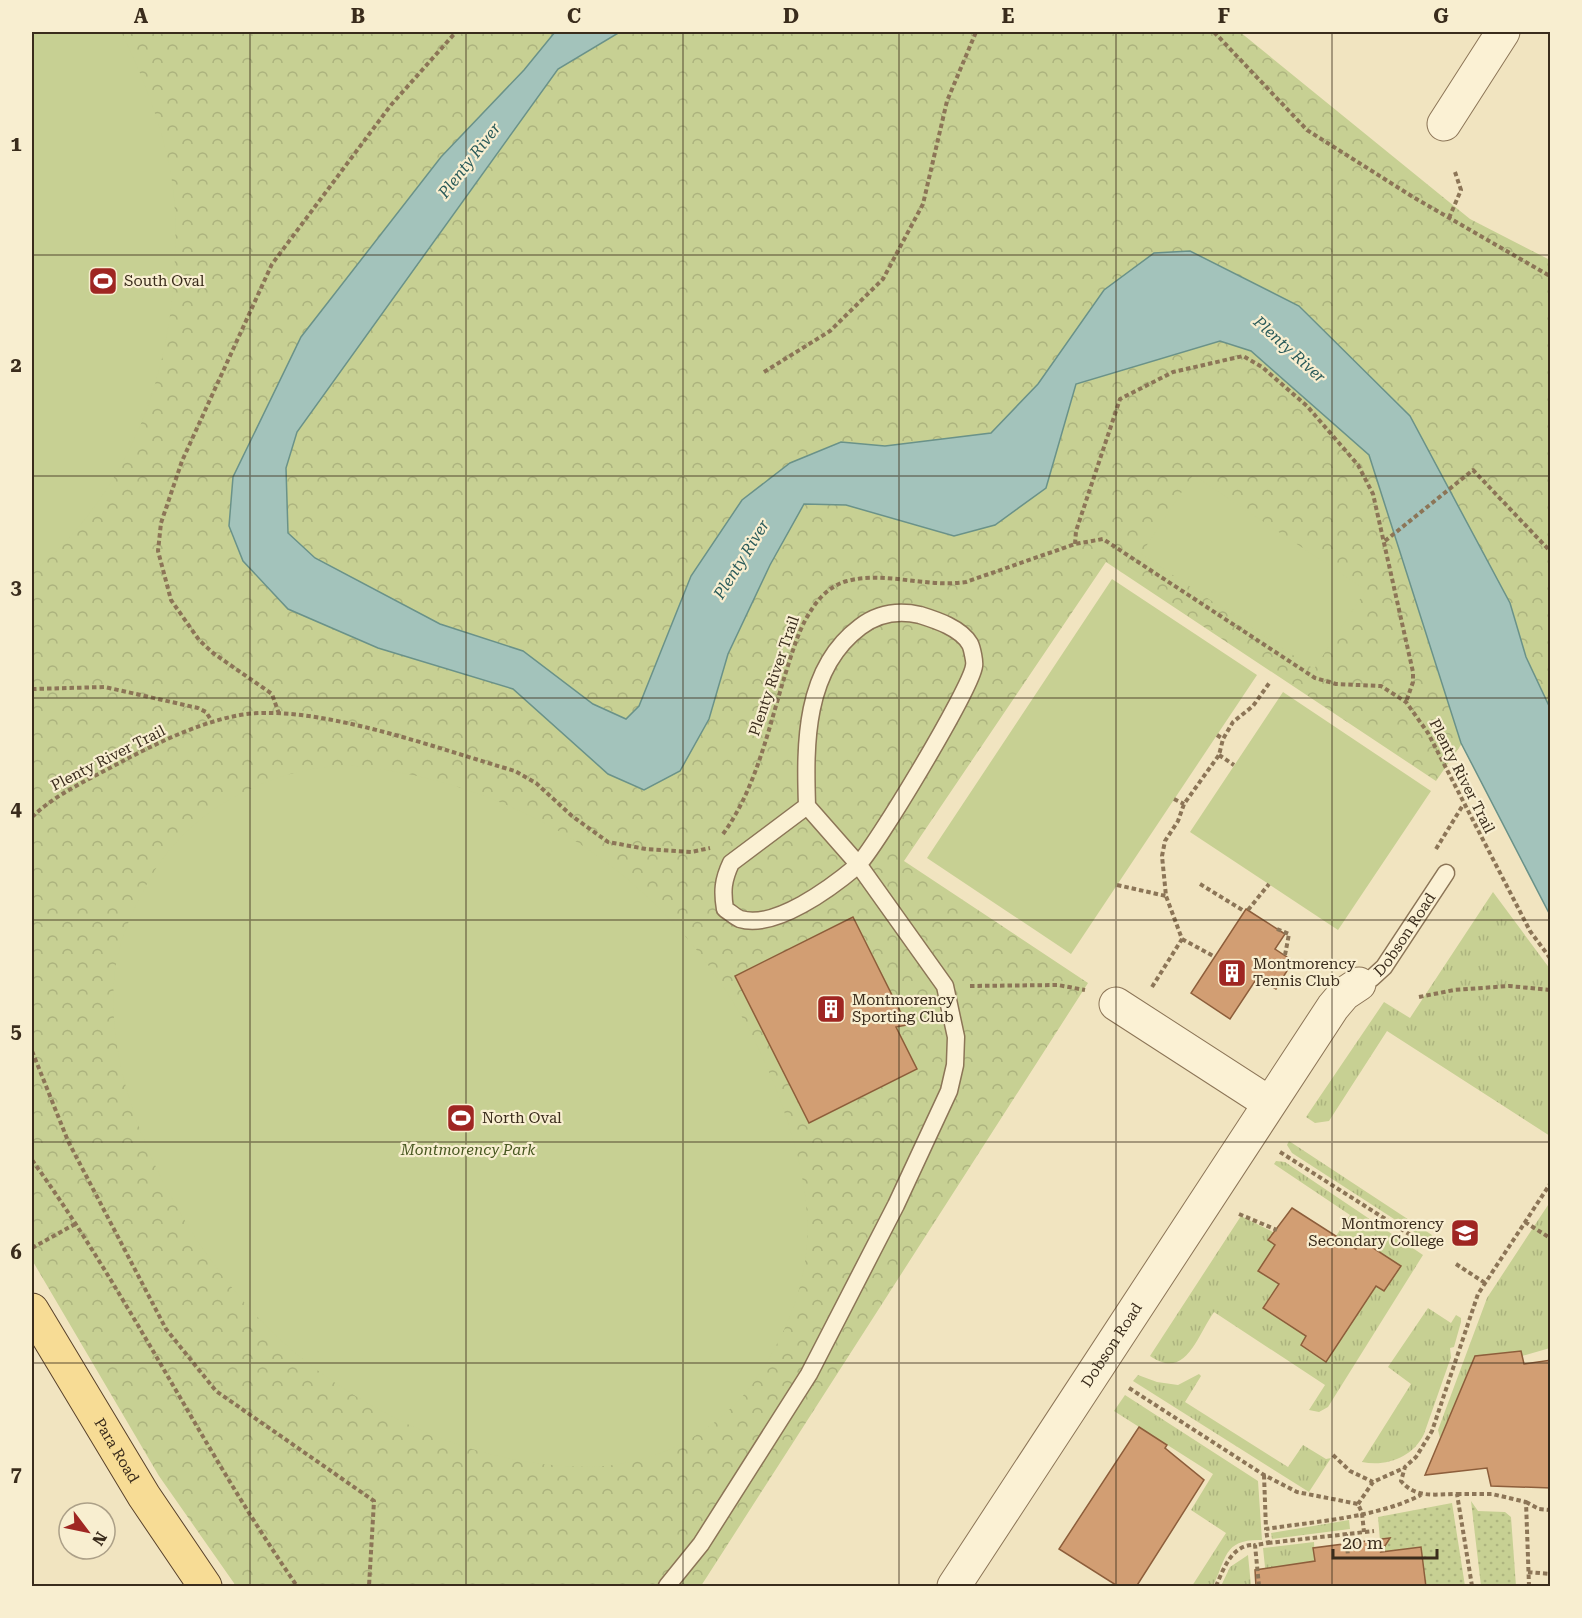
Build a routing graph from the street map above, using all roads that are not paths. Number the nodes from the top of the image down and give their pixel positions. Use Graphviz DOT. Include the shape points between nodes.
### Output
graph roads {
  1 [pos="1503,32"];
  2 [pos="1444,124"];
  3 [pos="807,806"];
  4 [pos="858,864"];
  5 [pos="1446,873"];
  6 [pos="1359,984"];
  7 [pos="1125,1009"];
  8 [pos="1269,1103"];
  9 [pos="32,1310"];
  10 [pos="205,1587"];
  11 [pos="667,1587"];
  12 [pos="954,1587"];
  1 -- 2 [label="street"];
  3 -- 4 [label="lane"];
  3 -- 4 [label="lane" via="731,863 722,891 725,909 741,919 765,920 791,911"];
  3 -- 4 [label="lane" via="805,753 813,700 833,653 871,619 890,614 911,613 956,631 970,644 974,666 962,698"];
  4 -- 11 [label="lane" via="945,986 957,1037 949,1091 844,1311 809,1374 701,1544"];
  5 -- 6 [label="lane, Dobson Road" via="1384,967"];
  6 -- 8 [label="street, Dobson Road" via="1333,1007"];
  7 -- 8 [label="street"];
  8 -- 12 [label="street, Dobson Road"];
  9 -- 10 [label="main road, Para Road" via="144,1496"];
}
